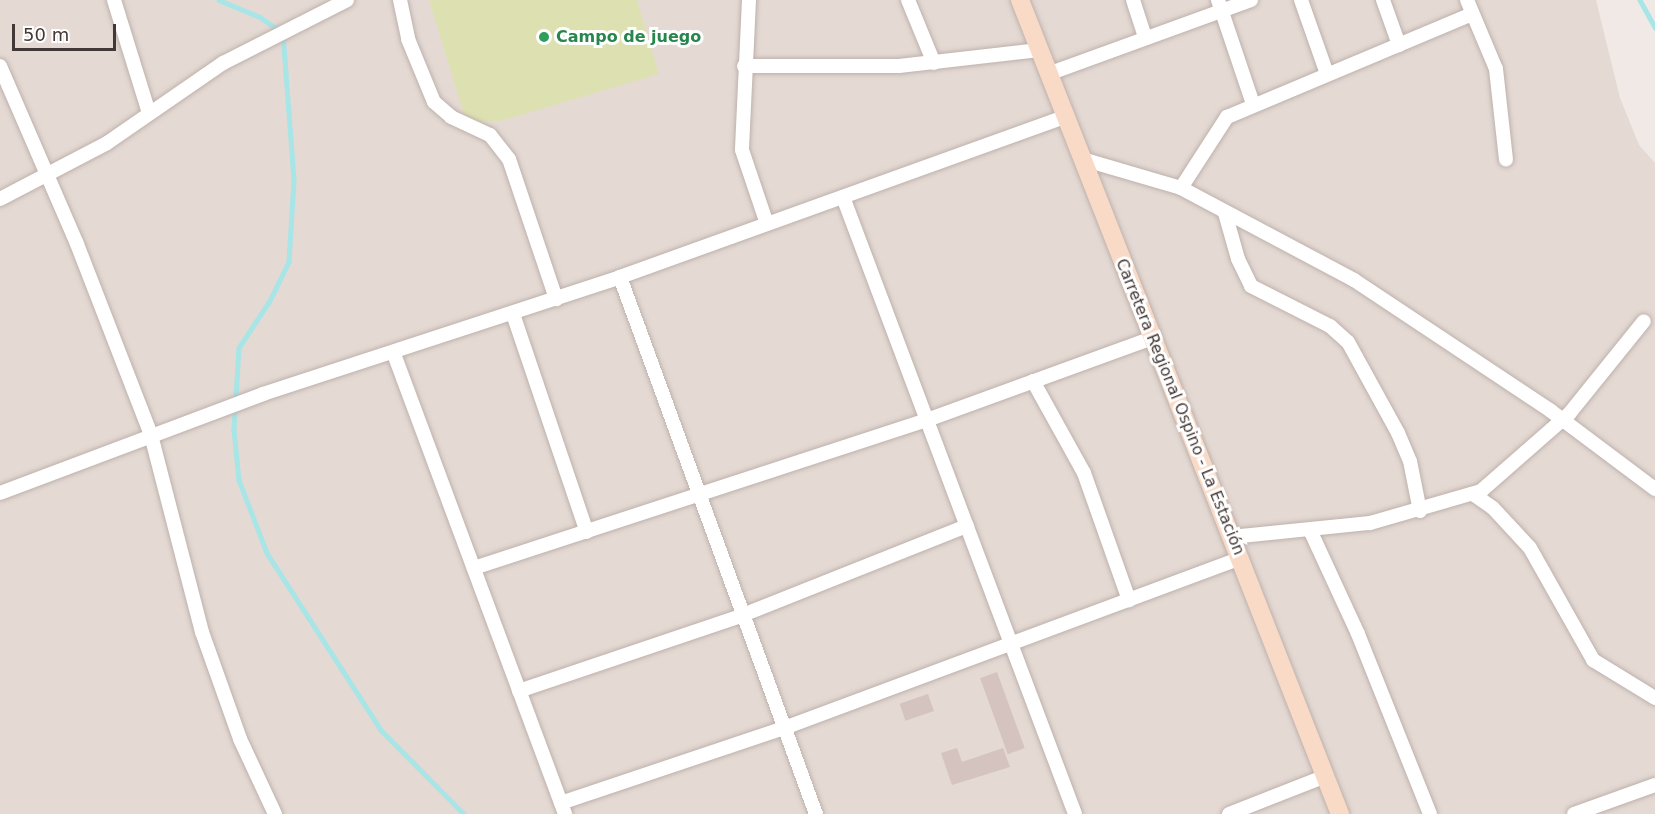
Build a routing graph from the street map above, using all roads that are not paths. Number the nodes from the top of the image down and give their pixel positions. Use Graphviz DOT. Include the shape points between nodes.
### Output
graph roads {
  1 [pos="114,0"];
  2 [pos="347,0"];
  3 [pos="400,0"];
  4 [pos="749,0"];
  5 [pos="908,0"];
  6 [pos="1020,0"];
  7 [pos="1133,0"];
  8 [pos="1251,0"];
  9 [pos="1301,0"];
  10 [pos="1383,0"];
  11 [pos="1467,0"];
  12 [pos="1220,5"];
  13 [pos="1472,14"];
  14 [pos="1145,38"];
  15 [pos="1399,45"];
  16 [pos="1040,50"];
  17 [pos="934,63"];
  18 [pos="0,66"];
  19 [pos="744,66"];
  20 [pos="1048,74"];
  21 [pos="1327,74"];
  22 [pos="1253,104"];
  23 [pos="149,113"];
  24 [pos="1065,117"];
  25 [pos="1082,159"];
  26 [pos="1506,159"];
  27 [pos="49,176"];
  28 [pos="1181,188"];
  29 [pos="843,197"];
  30 [pos="0,199"];
  31 [pos="1225,213"];
  32 [pos="766,224"];
  33 [pos="620,277"];
  34 [pos="556,299"];
  35 [pos="513,314"];
  36 [pos="1644,321"];
  37 [pos="1152,338"];
  38 [pos="394,354"];
  39 [pos="1033,381"];
  40 [pos="927,420"];
  41 [pos="1562,420"];
  42 [pos="151,435"];
  43 [pos="1655,489"];
  44 [pos="0,493"];
  45 [pos="1473,494"];
  46 [pos="700,497"];
  47 [pos="1420,511"];
  48 [pos="966,526"];
  49 [pos="1310,530"];
  50 [pos="588,532"];
  51 [pos="1231,537"];
  52 [pos="1240,558"];
  53 [pos="474,568"];
  54 [pos="1129,600"];
  55 [pos="743,615"];
  56 [pos="1011,644"];
  57 [pos="519,691"];
  58 [pos="1655,698"];
  59 [pos="784,728"];
  60 [pos="1326,776"];
  61 [pos="1655,785"];
  62 [pos="563,809"];
  63 [pos="275,814"];
  64 [pos="816,814"];
  65 [pos="1075,814"];
  66 [pos="1228,814"];
  67 [pos="1341,814"];
  68 [pos="1431,814"];
  69 [pos="1574,814"];
  1 -- 23 [label="street"];
  2 -- 23 [label="street" via="223,63"];
  3 -- 34 [label="street" via="408,39 434,102 451,117 490,135 509,159"];
  4 -- 19 [label="street"];
  5 -- 17 [label="street"];
  6 -- 16 [label="main road, Carretera Regional Ospino - La Estación"];
  7 -- 14 [label="street"];
  8 -- 12 [label="street"];
  9 -- 21 [label="street"];
  10 -- 15 [label="street"];
  11 -- 13 [label="street"];
  12 -- 14 [label="street"];
  12 -- 22 [label="street"];
  13 -- 15 [label="street"];
  13 -- 26 [label="street" via="1500,83"];
  14 -- 20 [label="street"];
  15 -- 21 [label="street"];
  16 -- 17 [label="street"];
  16 -- 20 [label="main road, Carretera Regional Ospino - La Estación"];
  17 -- 19 [label="street"];
  18 -- 27 [label="street"];
  19 -- 32 [label="street" via="742,150"];
  20 -- 24 [label="main road, Carretera Regional Ospino - La Estación"];
  21 -- 22 [label="street"];
  22 -- 28 [label="street" via="1222,122"];
  23 -- 27 [label="street"];
  24 -- 25 [label="main road, Carretera Regional Ospino - La Estación"];
  24 -- 29 [label="street"];
  25 -- 28 [label="street"];
  25 -- 37 [label="main road, Carretera Regional Ospino - La Estación"];
  27 -- 30 [label="street"];
  27 -- 42 [label="street"];
  28 -- 31 [label="street"];
  29 -- 32 [label="street"];
  29 -- 40 [label="street"];
  31 -- 41 [label="street" via="1354,280"];
  31 -- 47 [label="street" via="1238,259 1251,286 1330,326 1348,342 1410,461"];
  32 -- 33 [label="street"];
  33 -- 34 [label="street"];
  33 -- 46 [label="street"];
  34 -- 35 [label="street"];
  35 -- 38 [label="street"];
  35 -- 50 [label="street"];
  36 -- 41 [label="street"];
  37 -- 39 [label="street"];
  37 -- 51 [label="main road, Carretera Regional Ospino - La Estación"];
  38 -- 42 [label="street" via="263,394"];
  38 -- 53 [label="street"];
  39 -- 40 [label="street"];
  39 -- 54 [label="street" via="1084,473"];
  40 -- 46 [label="street"];
  40 -- 48 [label="street"];
  41 -- 43 [label="street"];
  41 -- 45 [label="street" via="1488,487"];
  42 -- 44 [label="street"];
  42 -- 63 [label="street" via="201,632 240,739"];
  45 -- 47 [label="street"];
  45 -- 58 [label="street" via="1493,508 1530,548 1593,660"];
  46 -- 50 [label="street"];
  46 -- 55 [label="street"];
  47 -- 49 [label="street" via="1370,523"];
  48 -- 55 [label="street"];
  48 -- 56 [label="street"];
  49 -- 51 [label="street"];
  49 -- 68 [label="street" via="1358,634"];
  50 -- 53 [label="street"];
  51 -- 52 [label="main road, Carretera Regional Ospino - La Estación"];
  52 -- 54 [label="street"];
  52 -- 60 [label="main road, Carretera Regional Ospino - La Estación"];
  53 -- 57 [label="street"];
  54 -- 56 [label="street"];
  55 -- 57 [label="street"];
  55 -- 59 [label="street"];
  56 -- 59 [label="street"];
  56 -- 65 [label="street"];
  57 -- 62 [label="street"];
  59 -- 62 [label="street"];
  59 -- 64 [label="street"];
  60 -- 66 [label="street"];
  60 -- 67 [label="main road, Carretera Regional Ospino - La Estación"];
  61 -- 69 [label="street"];
}
